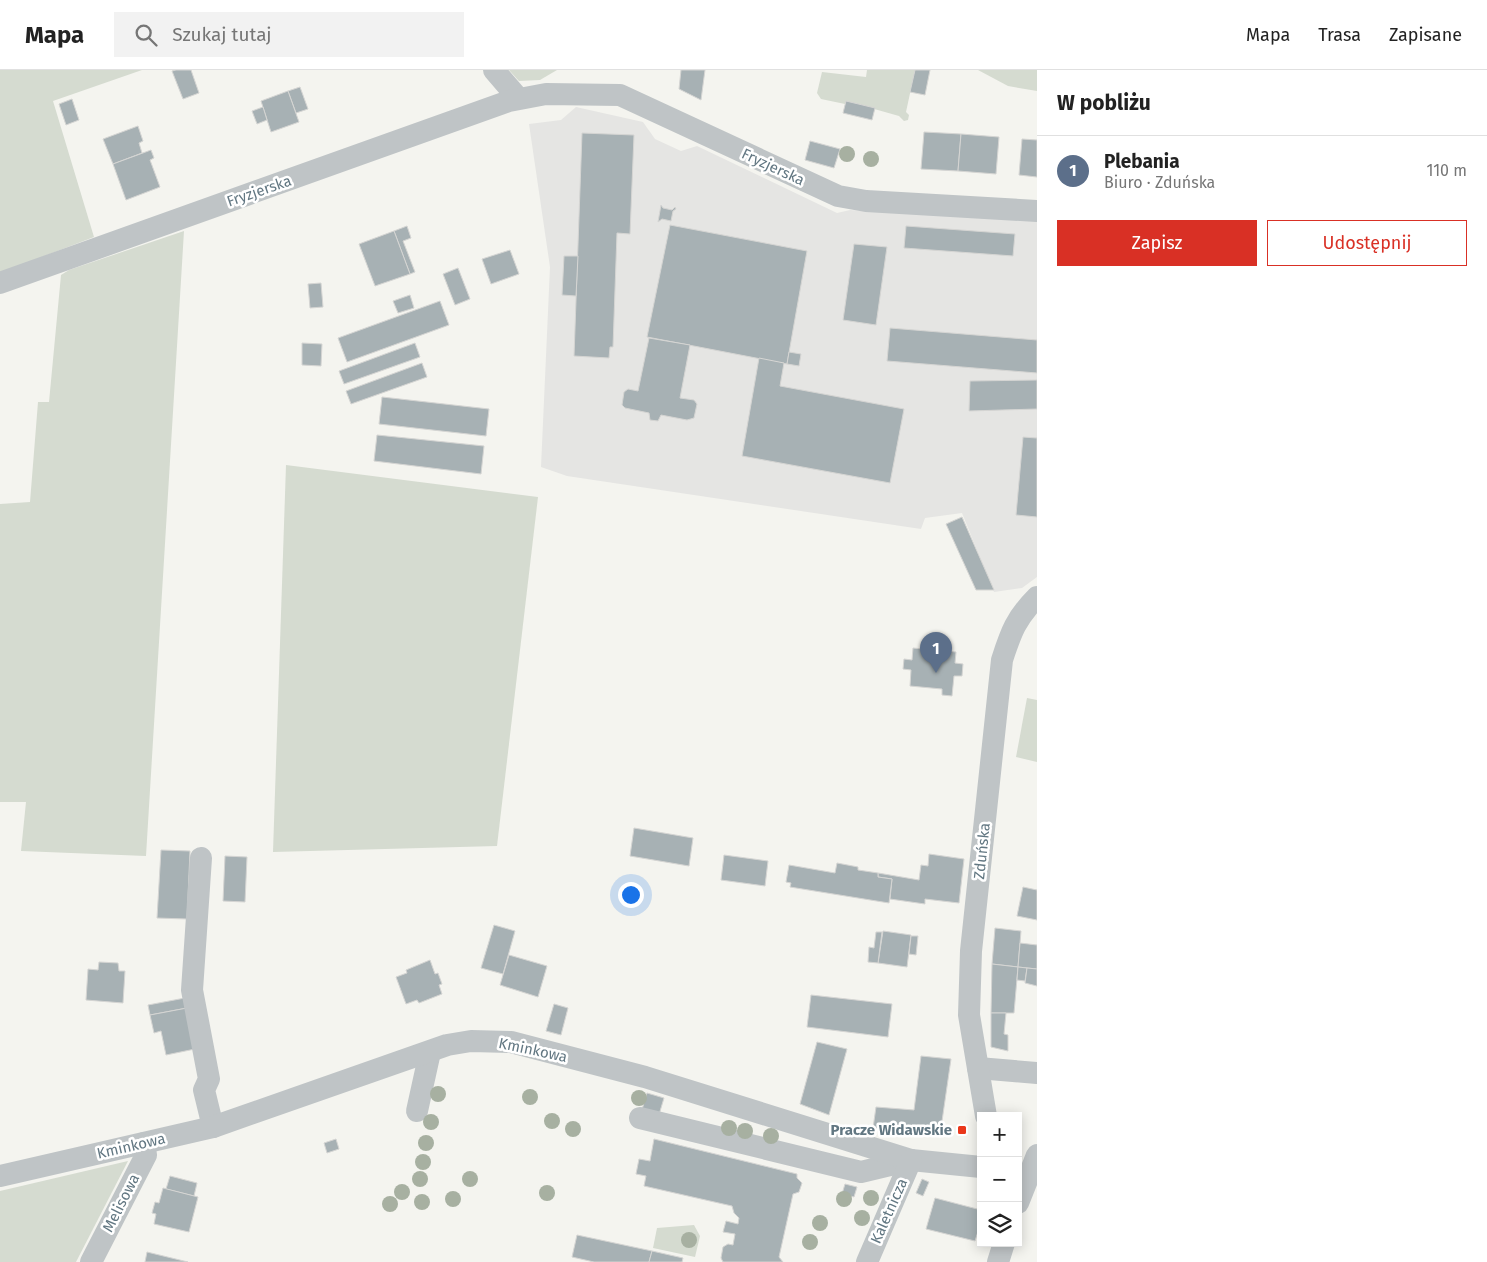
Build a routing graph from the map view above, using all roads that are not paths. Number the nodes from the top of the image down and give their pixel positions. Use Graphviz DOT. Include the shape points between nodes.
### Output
graph roads {
  1 [pos="494,70"];
  2 [pos="518,98"];
  3 [pos="1037,211"];
  4 [pos="0,283"];
  5 [pos="1037,597"];
  6 [pos="202,858"];
  7 [pos="430,1052"];
  8 [pos="978,1068"];
  9 [pos="1037,1073"];
  10 [pos="417,1111"];
  11 [pos="985,1112"];
  12 [pos="640,1118"];
  13 [pos="213,1127"];
  14 [pos="144,1143"];
  15 [pos="908,1167"];
  16 [pos="977,1167"];
  17 [pos="1030,1169"];
  18 [pos="0,1176"];
  19 [pos="1022,1191"];
  20 [pos="1003,1247"];
  21 [pos="91,1262"];
  22 [pos="867,1262"];
  23 [pos="998,1262"];
  1 -- 2 [label="street"];
  2 -- 3 [label="street, Fryzjerska" via="570,93 620,95 838,196 866,201"];
  2 -- 4 [label="street, Fryzjerska"];
  5 -- 8 [label="street, Zduńska" via="1012,628 1002,660 972,951 969,1016"];
  6 -- 13 [label="street" via="192,990 210,1079 204,1090"];
  7 -- 10 [label="street"];
  7 -- 13 [label="street, Kminkowa"];
  7 -- 15 [label="street, Kminkowa" via="459,1042 511,1042 645,1077"];
  8 -- 9 [label="street"];
  8 -- 11 [label="street, Zduńska"];
  12 -- 15 [label="street" via="861,1172"];
  13 -- 14 [label="street, Kminkowa"];
  14 -- 18 [label="street, Kminkowa"];
  14 -- 21 [label="street, Melisowa" via="146,1155"];
  15 -- 16 [label="street, Kminkowa"];
  15 -- 22 [label="street, Kaletnicza"];
  17 -- 19 [label="street"];
  20 -- 23 [label="street"];
}
